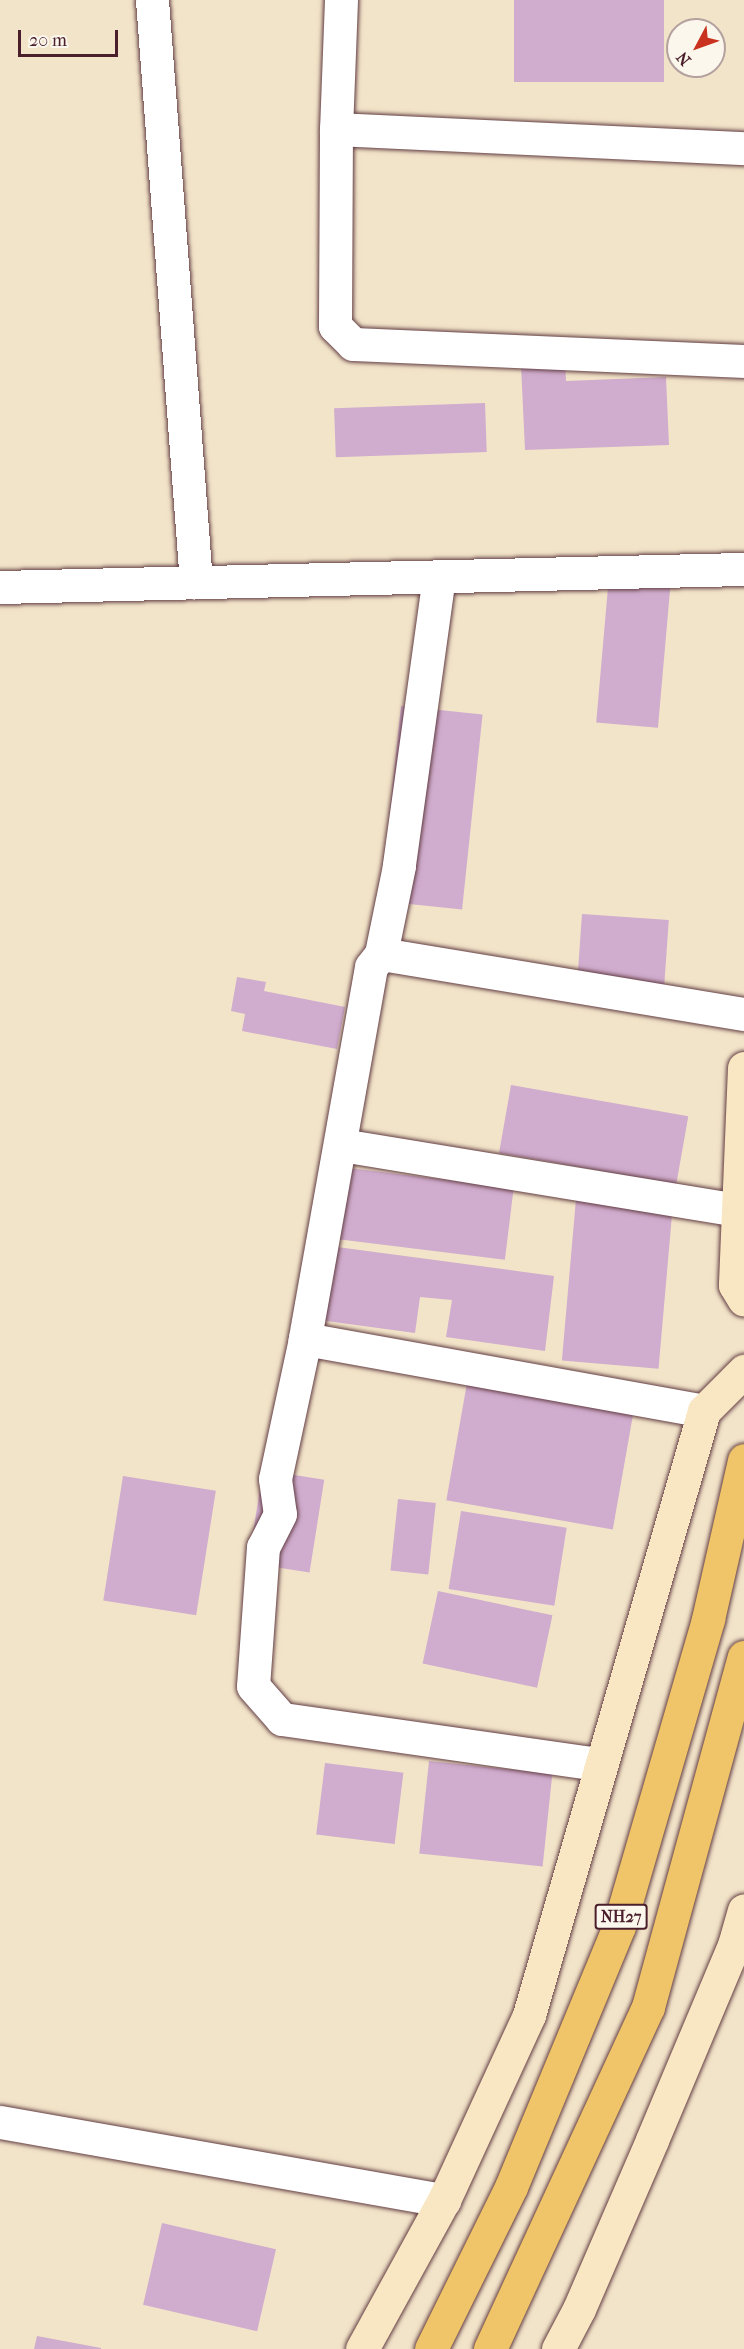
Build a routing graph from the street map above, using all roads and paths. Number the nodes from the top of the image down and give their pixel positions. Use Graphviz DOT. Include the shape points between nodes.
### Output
graph roads {
  1 [pos="152,0"];
  2 [pos="341,0"];
  3 [pos="336,129"];
  4 [pos="744,148"];
  5 [pos="744,361"];
  6 [pos="744,569"];
  7 [pos="439,576"];
  8 [pos="196,582"];
  9 [pos="0,587"];
  10 [pos="381,954"];
  11 [pos="744,1014"];
  12 [pos="744,1068"];
  13 [pos="341,1145"];
  14 [pos="738,1210"];
  15 [pos="744,1300"];
  16 [pos="305,1339"];
  17 [pos="744,1371"];
  18 [pos="704,1411"];
  19 [pos="744,1460"];
  20 [pos="744,1657"];
  21 [pos="600,1764"];
  22 [pos="744,1910"];
  23 [pos="0,2122"];
  24 [pos="444,2200"];
  25 [pos="362,2349"];
  26 [pos="431,2349"];
  27 [pos="490,2349"];
  28 [pos="558,2349"];
  1 -- 8 [label="street"];
  2 -- 3 [label="street"];
  3 -- 4 [label="street"];
  3 -- 5 [label="street" via="335,326 353,344"];
  6 -- 7 [label="street"];
  7 -- 8 [label="street"];
  7 -- 10 [label="street" via="399,866"];
  8 -- 9 [label="street"];
  10 -- 11 [label="street"];
  10 -- 13 [label="street" via="371,966"];
  12 -- 14 [label="street"];
  13 -- 14 [label="street"];
  13 -- 16 [label="street"];
  14 -- 15 [label="street" via="735,1285"];
  16 -- 18 [label="street"];
  16 -- 21 [label="street" via="274,1479 280,1514 262,1547 253,1686 282,1719"];
  17 -- 18 [label="street"];
  18 -- 21 [label="street"];
  19 -- 26 [label="highway, NH27" via="708,1619 619,1926 511,2187"];
  20 -- 27 [label="highway, NH27" via="648,2007"];
  21 -- 24 [label="street" via="529,2015"];
  22 -- 28 [label="street" via="734,1945 657,2130"];
  23 -- 24 [label="street"];
  24 -- 25 [label="street"];
}
